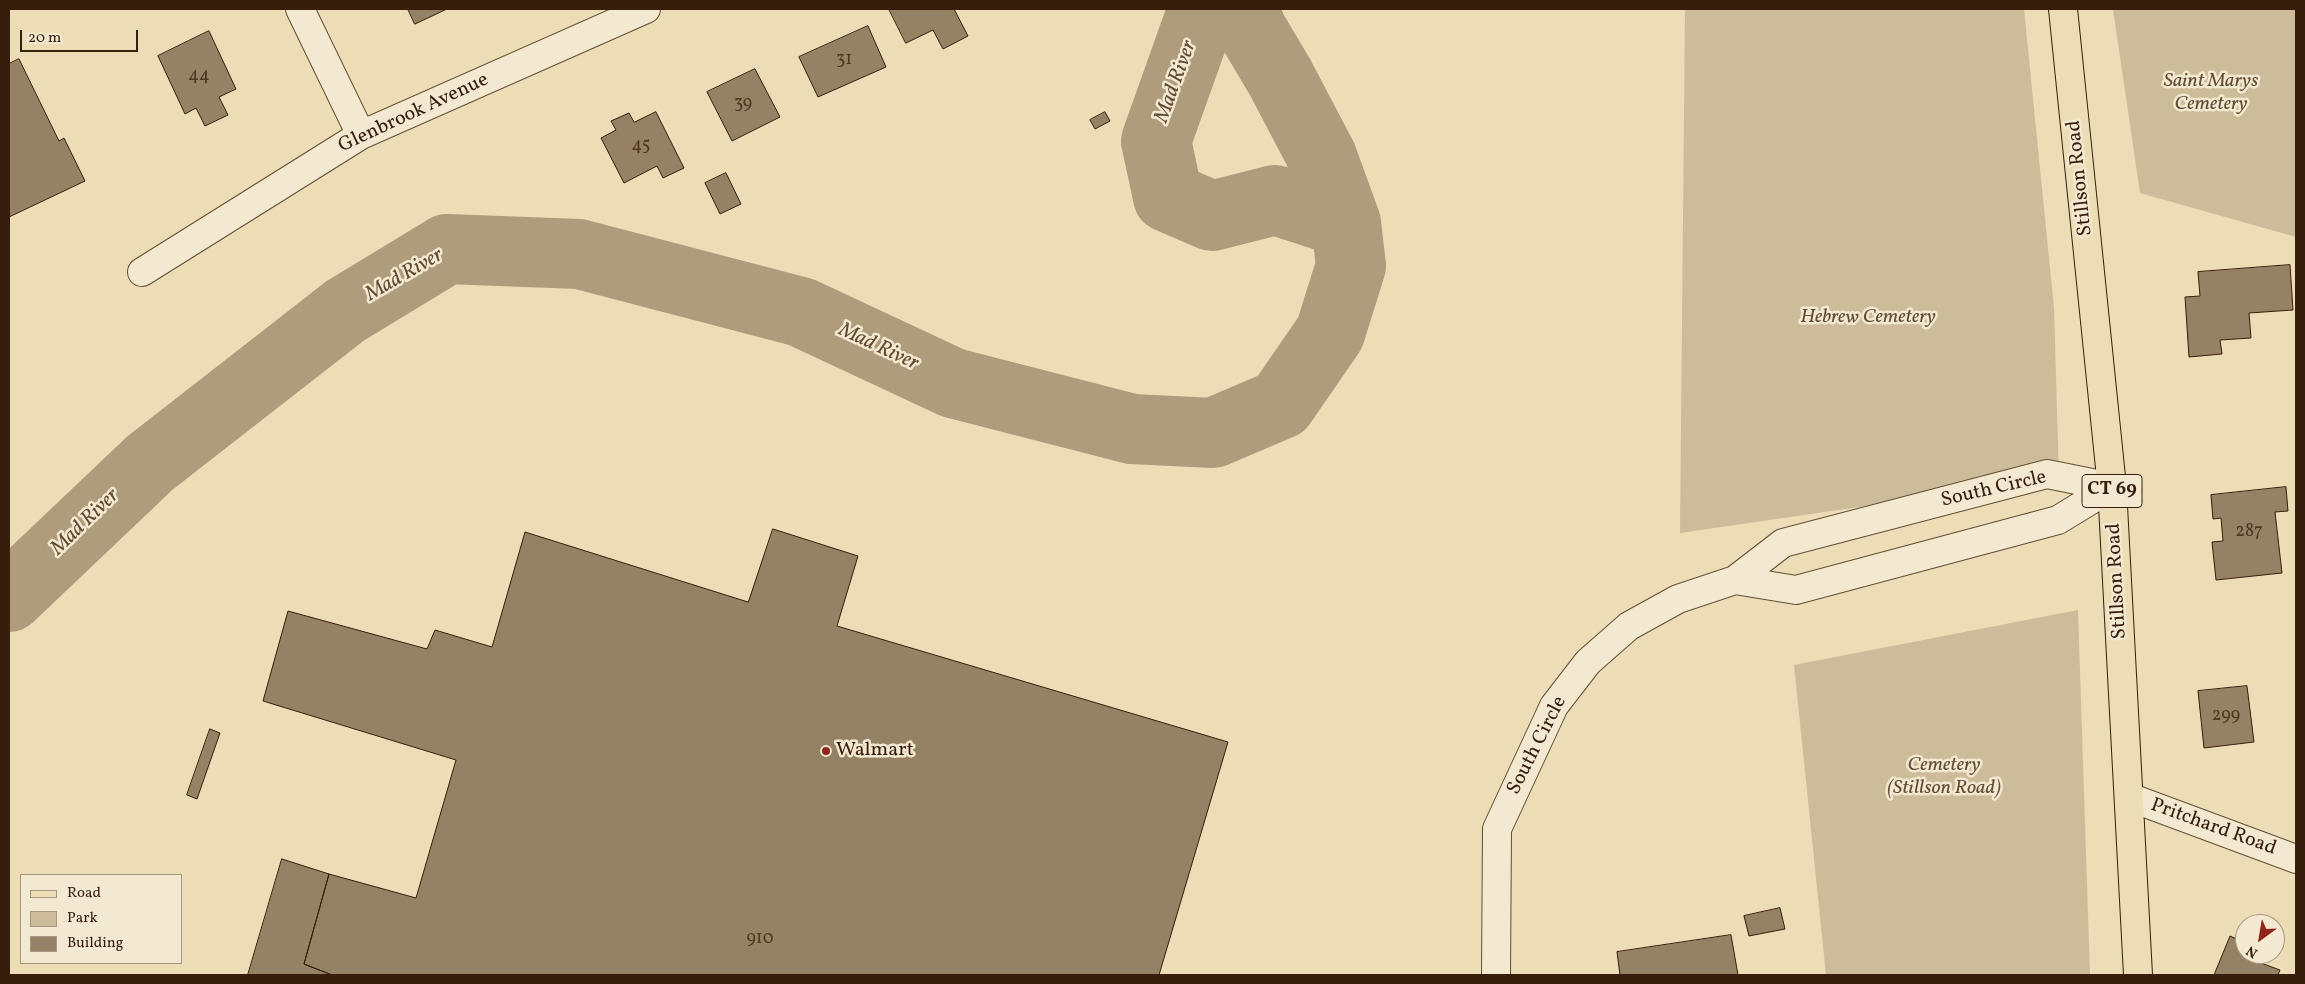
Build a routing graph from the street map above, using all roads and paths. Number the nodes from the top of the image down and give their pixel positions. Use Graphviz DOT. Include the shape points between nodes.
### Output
graph roads {
  1 [pos="300,9"];
  2 [pos="646,9"];
  3 [pos="2063,9"];
  4 [pos="361,135"];
  5 [pos="142,272"];
  6 [pos="2112,487"];
  7 [pos="1735,580"];
  8 [pos="2129,797"];
  9 [pos="2296,859"];
  10 [pos="1496,975"];
  11 [pos="2138,975"];
  1 -- 4 [label="street"];
  2 -- 4 [label="street, Glenbrook Avenue"];
  3 -- 6 [label="main road, Stillson Road / CT 69"];
  4 -- 5 [label="street, Glenbrook Avenue"];
  6 -- 7 [label="street, South Circle" via="2058,520 1796,590"];
  6 -- 7 [label="street, South Circle" via="2047,474 1783,543"];
  6 -- 8 [label="main road, Stillson Road / CT 69"];
  7 -- 10 [label="street, South Circle" via="1678,599 1629,626 1588,662 1554,706 1497,829"];
  8 -- 9 [label="street, Pritchard Road"];
  8 -- 11 [label="main road, Stillson Road / CT 69"];
}
